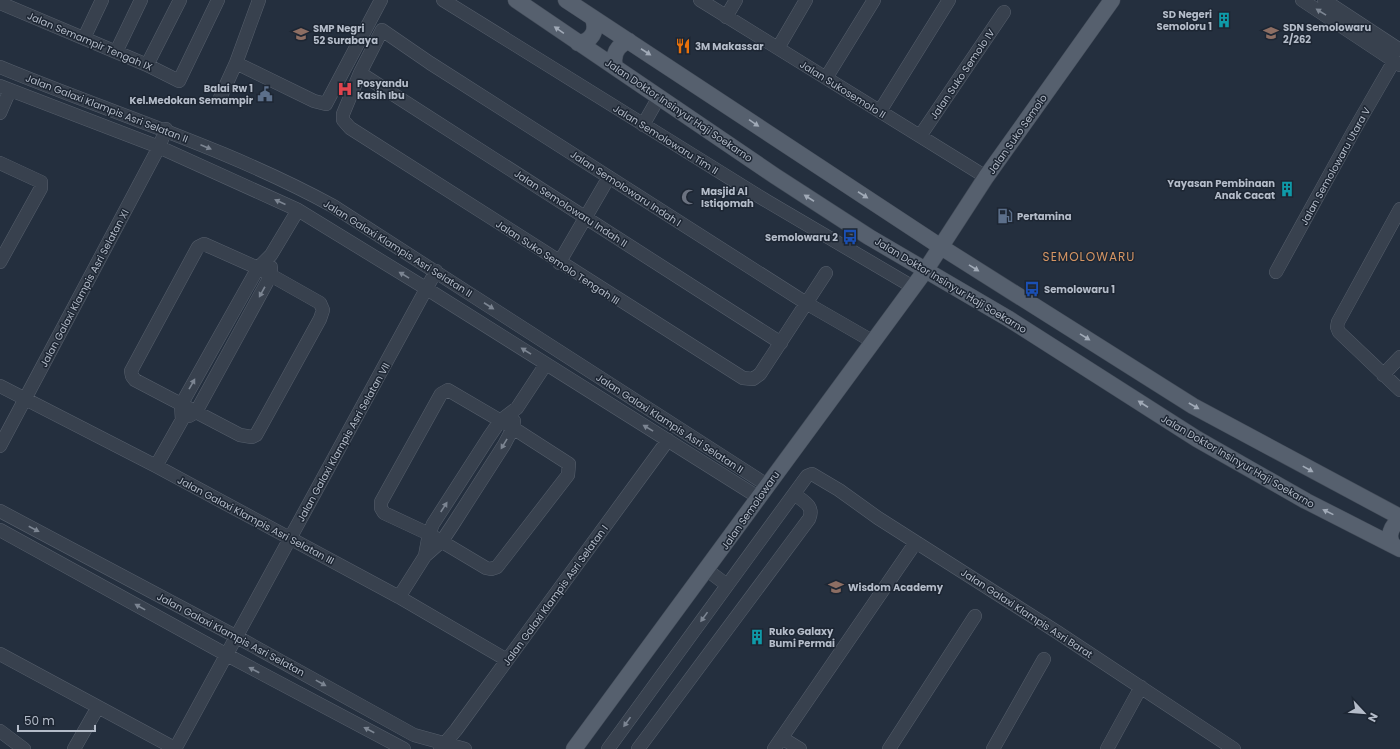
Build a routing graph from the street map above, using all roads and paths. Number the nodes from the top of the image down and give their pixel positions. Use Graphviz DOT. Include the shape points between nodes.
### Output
graph roads {
  1 [pos="102,0"];
  2 [pos="141,0"];
  3 [pos="180,0"];
  4 [pos="218,0"];
  5 [pos="260,0"];
  6 [pos="381,0"];
  7 [pos="443,0"];
  8 [pos="516,0"];
  9 [pos="566,0"];
  10 [pos="700,0"];
  11 [pos="736,0"];
  12 [pos="806,0"];
  13 [pos="874,0"];
  14 [pos="949,0"];
  15 [pos="1302,0"];
  16 [pos="1324,0"];
  17 [pos="1108,1"];
  18 [pos="0,3"];
  19 [pos="21,5"];
  20 [pos="1004,12"];
  21 [pos="726,16"];
  22 [pos="593,19"];
  23 [pos="382,30"];
  24 [pos="84,38"];
  25 [pos="629,41"];
  26 [pos="578,43"];
  27 [pos="778,48"];
  28 [pos="116,52"];
  29 [pos="1398,58"];
  30 [pos="236,63"];
  31 [pos="147,65"];
  32 [pos="0,67"];
  33 [pos="615,67"];
  34 [pos="360,73"];
  35 [pos="826,78"];
  36 [pos="5,88"];
  37 [pos="659,97"];
  38 [pos="220,98"];
  39 [pos="880,111"];
  40 [pos="0,113"];
  41 [pos="643,125"];
  42 [pos="166,129"];
  43 [pos="920,136"];
  44 [pos="159,147"];
  45 [pos="0,163"];
  46 [pos="608,177"];
  47 [pos="986,177"];
  48 [pos="1400,209"];
  49 [pos="298,210"];
  50 [pos="585,217"];
  51 [pos="941,247"];
  52 [pos="271,255"];
  53 [pos="0,262"];
  54 [pos="559,263"];
  55 [pos="258,268"];
  56 [pos="926,270"];
  57 [pos="436,271"];
  58 [pos="1276,272"];
  59 [pos="826,273"];
  60 [pos="271,275"];
  61 [pos="913,287"];
  62 [pos="427,289"];
  63 [pos="806,303"];
  64 [pos="872,341"];
  65 [pos="781,343"];
  66 [pos="1400,357"];
  67 [pos="546,364"];
  68 [pos="1383,375"];
  69 [pos="0,386"];
  70 [pos="1400,390"];
  71 [pos="24,400"];
  72 [pos="180,404"];
  73 [pos="517,408"];
  74 [pos="196,412"];
  75 [pos="182,420"];
  76 [pos="500,421"];
  77 [pos="513,428"];
  78 [pos="668,440"];
  79 [pos="701,443"];
  80 [pos="0,446"];
  81 [pos="693,456"];
  82 [pos="156,466"];
  83 [pos="762,491"];
  84 [pos="794,494"];
  85 [pos="1367,500"];
  86 [pos="0,511"];
  87 [pos="1400,517"];
  88 [pos="1400,521"];
  89 [pos="1355,525"];
  90 [pos="0,530"];
  91 [pos="429,534"];
  92 [pos="291,539"];
  93 [pos="442,541"];
  94 [pos="916,542"];
  95 [pos="1396,547"];
  96 [pos="425,556"];
  97 [pos="717,578"];
  98 [pos="400,597"];
  99 [pos="975,616"];
  100 [pos="237,636"];
  101 [pos="0,654"];
  102 [pos="227,655"];
  103 [pos="1044,659"];
  104 [pos="507,660"];
  105 [pos="1141,687"];
  106 [pos="98,707"];
  107 [pos="0,731"];
  108 [pos="778,744"];
  109 [pos="443,746"];
  110 [pos="24,749"];
  111 [pos="74,749"];
  112 [pos="175,749"];
  113 [pos="404,749"];
  114 [pos="465,749"];
  115 [pos="574,749"];
  116 [pos="608,749"];
  117 [pos="638,749"];
  118 [pos="800,749"];
  119 [pos="889,749"];
  120 [pos="993,749"];
  121 [pos="1107,749"];
  122 [pos="1234,749"];
  1 -- 24 [label="street"];
  2 -- 28 [label="street"];
  3 -- 31 [label="street"];
  4 -- 31 [label="street, Jalan Semampir Tengah IX" via="179,81"];
  5 -- 30 [label="street"];
  6 -- 30 [label="street" via="326,104 314,101"];
  7 -- 41 [label="street, Jalan Semolowaru Tim II"];
  26 -- 8 [label="main road, Jalan Doktor Insinyur Haji Soekarno, one-way"];
  9 -- 22 [label="main road"];
  10 -- 21 [label="street, Jalan Sukosemolo II"];
  11 -- 21 [label="street"];
  12 -- 27 [label="street"];
  13 -- 35 [label="street"];
  14 -- 39 [label="street"];
  29 -- 15 [label="street, one-way"];
  16 -- 29 [label="street"];
  17 -- 47 [label="main road, Jalan Suko Semolo"];
  18 -- 19 [label="street, Jalan Semampir Tengah IX"];
  19 -- 24 [label="street, Jalan Semampir Tengah IX"];
  20 -- 43 [label="street, Jalan Suko Semolo IV"];
  21 -- 27 [label="street, Jalan Sukosemolo II"];
  22 -- 25 [label="main road"];
  22 -- 26 [label="main road" via="593,35 585,42"];
  23 -- 34 [label="street, Jalan Suko Semolo Tengah III"];
  23 -- 46 [label="street, Jalan Semolowaru Indah I"];
  24 -- 28 [label="street, Jalan Semampir Tengah IX"];
  25 -- 33 [label="main road" via="621,44 616,51"];
  25 -- 51 [label="main road, one-way"];
  26 -- 33 [label="main road, Jalan Doktor Insinyur Haji Soekarno"];
  27 -- 35 [label="street, Jalan Sukosemolo II"];
  28 -- 31 [label="street, Jalan Semampir Tengah IX"];
  29 -- 58 [label="street, Jalan Semolowaru Utara V" via="1353,132"];
  30 -- 38 [label="street"];
  32 -- 42 [label="street, Jalan Galaxi Klampis Asri Selatan II"];
  33 -- 37 [label="main road, Jalan Doktor Insinyur Haji Soekarno"];
  34 -- 50 [label="street, Jalan Semolowaru Indah II"];
  34 -- 54 [label="street, Jalan Suko Semolo Tengah III" via="343,114 345,123"];
  35 -- 39 [label="street, Jalan Sukosemolo II"];
  36 -- 40 [label="street"];
  36 -- 44 [label="street, Jalan Galaxi Klampis Asri Selatan II"];
  37 -- 41 [label="street"];
  56 -- 37 [label="main road, Jalan Doktor Insinyur Haji Soekarno, one-way" via="869,237"];
  39 -- 43 [label="street, Jalan Sukosemolo II"];
  41 -- 61 [label="street, Jalan Semolowaru Tim II"];
  42 -- 44 [label="street, Jalan Galaxi Klampis Asri Selatan XI"];
  42 -- 57 [label="street, Jalan Galaxi Klampis Asri Selatan II, one-way" via="298,187"];
  43 -- 47 [label="street, Jalan Sukosemolo II"];
  49 -- 44 [label="street, Jalan Galaxi Klampis Asri Selatan II, one-way"];
  44 -- 71 [label="street, Jalan Galaxi Klampis Asri Selatan XI"];
  45 -- 53 [label="street" via="41,182 41,188"];
  46 -- 50 [label="street"];
  46 -- 63 [label="street, Jalan Semolowaru Indah I"];
  47 -- 51 [label="main road, Jalan Suko Semolo"];
  48 -- 68 [label="street" via="1337,325 1339,332"];
  49 -- 52 [label="street"];
  62 -- 49 [label="street, Jalan Galaxi Klampis Asri Selatan II, one-way"];
  50 -- 54 [label="street"];
  50 -- 65 [label="street, Jalan Semolowaru Indah II"];
  51 -- 56 [label="main road, Jalan Suko Semolo"];
  51 -- 85 [label="main road, one-way" via="1193,406"];
  52 -- 55 [label="street"];
  52 -- 60 [label="street"];
  54 -- 65 [label="street, Jalan Suko Semolo Tengah III" via="743,378 753,379 760,374"];
  55 -- 60 [label="street"];
  72 -- 55 [label="street, one-way"];
  55 -- 72 [label="street" via="209,246 202,244 198,247 131,371 135,380"];
  56 -- 61 [label="main road, Jalan Semolowaru"];
  89 -- 56 [label="main road, Jalan Doktor Insinyur Haji Soekarno, one-way" via="1306,501 1197,439 1009,319"];
  57 -- 62 [label="street, Jalan Galaxi Klampis Asri Selatan VII"];
  57 -- 79 [label="street, Jalan Galaxi Klampis Asri Selatan II, one-way"];
  59 -- 63 [label="street, Jalan Suko Semolo Tengah III"];
  60 -- 74 [label="street, one-way"];
  60 -- 74 [label="street" via="320,304 323,310 320,319 256,435 249,438 240,435"];
  61 -- 64 [label="main road, Jalan Semolowaru"];
  67 -- 62 [label="street, Jalan Galaxi Klampis Asri Selatan II, one-way"];
  62 -- 92 [label="street, Jalan Galaxi Klampis Asri Selatan VII"];
  63 -- 64 [label="street, Jalan Semolowaru Indah I"];
  63 -- 65 [label="street, Jalan Suko Semolo Tengah III"];
  64 -- 83 [label="main road, Jalan Semolowaru"];
  66 -- 68 [label="street"];
  67 -- 73 [label="street"];
  78 -- 67 [label="street, Jalan Galaxi Klampis Asri Selatan II, one-way"];
  68 -- 70 [label="street"];
  69 -- 71 [label="street, Jalan Galaxi Klampis Asri Selatan III"];
  71 -- 80 [label="street, Jalan Galaxi Klampis Asri Selatan XI"];
  71 -- 82 [label="street, Jalan Galaxi Klampis Asri Selatan III"];
  72 -- 74 [label="street"];
  72 -- 75 [label="street"];
  73 -- 76 [label="street"];
  73 -- 77 [label="street"];
  74 -- 75 [label="street"];
  75 -- 82 [label="street"];
  76 -- 77 [label="street"];
  91 -- 76 [label="street, one-way"];
  76 -- 91 [label="street" via="450,390 445,390 441,394 380,505 384,513"];
  77 -- 93 [label="street, one-way"];
  77 -- 93 [label="street" via="567,462 568,475 497,567 486,568"];
  78 -- 81 [label="street, Jalan Galaxi Klampis Asri Selatan II"];
  78 -- 104 [label="street, Jalan Galaxi Klampis Asri Selatan I"];
  79 -- 81 [label="street"];
  79 -- 83 [label="street, Jalan Galaxi Klampis Asri Selatan II"];
  81 -- 83 [label="street, Jalan Galaxi Klampis Asri Selatan II"];
  82 -- 92 [label="street, Jalan Galaxi Klampis Asri Selatan III"];
  83 -- 97 [label="main road, Jalan Semolowaru"];
  84 -- 94 [label="street, Jalan Galaxi Klampis Asri Barat" via="807,476 812,474"];
  84 -- 97 [label="street"];
  84 -- 117 [label="street" via="810,506 809,519"];
  85 -- 87 [label="main road"];
  85 -- 89 [label="main road" via="1370,508 1367,518 1363,523"];
  86 -- 100 [label="street, Jalan Galaxi Klampis Asri Selatan, one-way"];
  88 -- 95 [label="main road" via="1395,524 1390,534 1390,541"];
  89 -- 95 [label="main road, Jalan Doktor Insinyur Haji Soekarno"];
  102 -- 90 [label="street, Jalan Galaxi Klampis Asri Selatan, one-way"];
  91 -- 93 [label="street"];
  91 -- 96 [label="street"];
  92 -- 98 [label="street, Jalan Galaxi Klampis Asri Selatan III"];
  92 -- 100 [label="street, Jalan Galaxi Klampis Asri Selatan VII"];
  93 -- 96 [label="street"];
  94 -- 105 [label="street, Jalan Galaxi Klampis Asri Barat"];
  94 -- 108 [label="street"];
  96 -- 98 [label="street"];
  97 -- 115 [label="main road, Jalan Semolowaru"];
  97 -- 116 [label="street, one-way"];
  98 -- 104 [label="street, Jalan Galaxi Klampis Asri Selatan III"];
  99 -- 119 [label="street"];
  100 -- 102 [label="street, Jalan Galaxi Klampis Asri Selatan VII"];
  100 -- 109 [label="street, Jalan Galaxi Klampis Asri Selatan, one-way" via="414,735"];
  101 -- 106 [label="street"];
  102 -- 112 [label="street, Jalan Galaxi Klampis Asri Selatan VII"];
  113 -- 102 [label="street, Jalan Galaxi Klampis Asri Selatan, one-way"];
  103 -- 120 [label="street"];
  104 -- 109 [label="street, Jalan Galaxi Klampis Asri Selatan I"];
  105 -- 121 [label="street"];
  105 -- 122 [label="street, Jalan Galaxi Klampis Asri Barat"];
  106 -- 111 [label="street"];
  106 -- 112 [label="street"];
  107 -- 110 [label="street"];
  108 -- 118 [label="street"];
  109 -- 114 [label="street, Jalan Galaxi Klampis Asri Selatan"];
}
